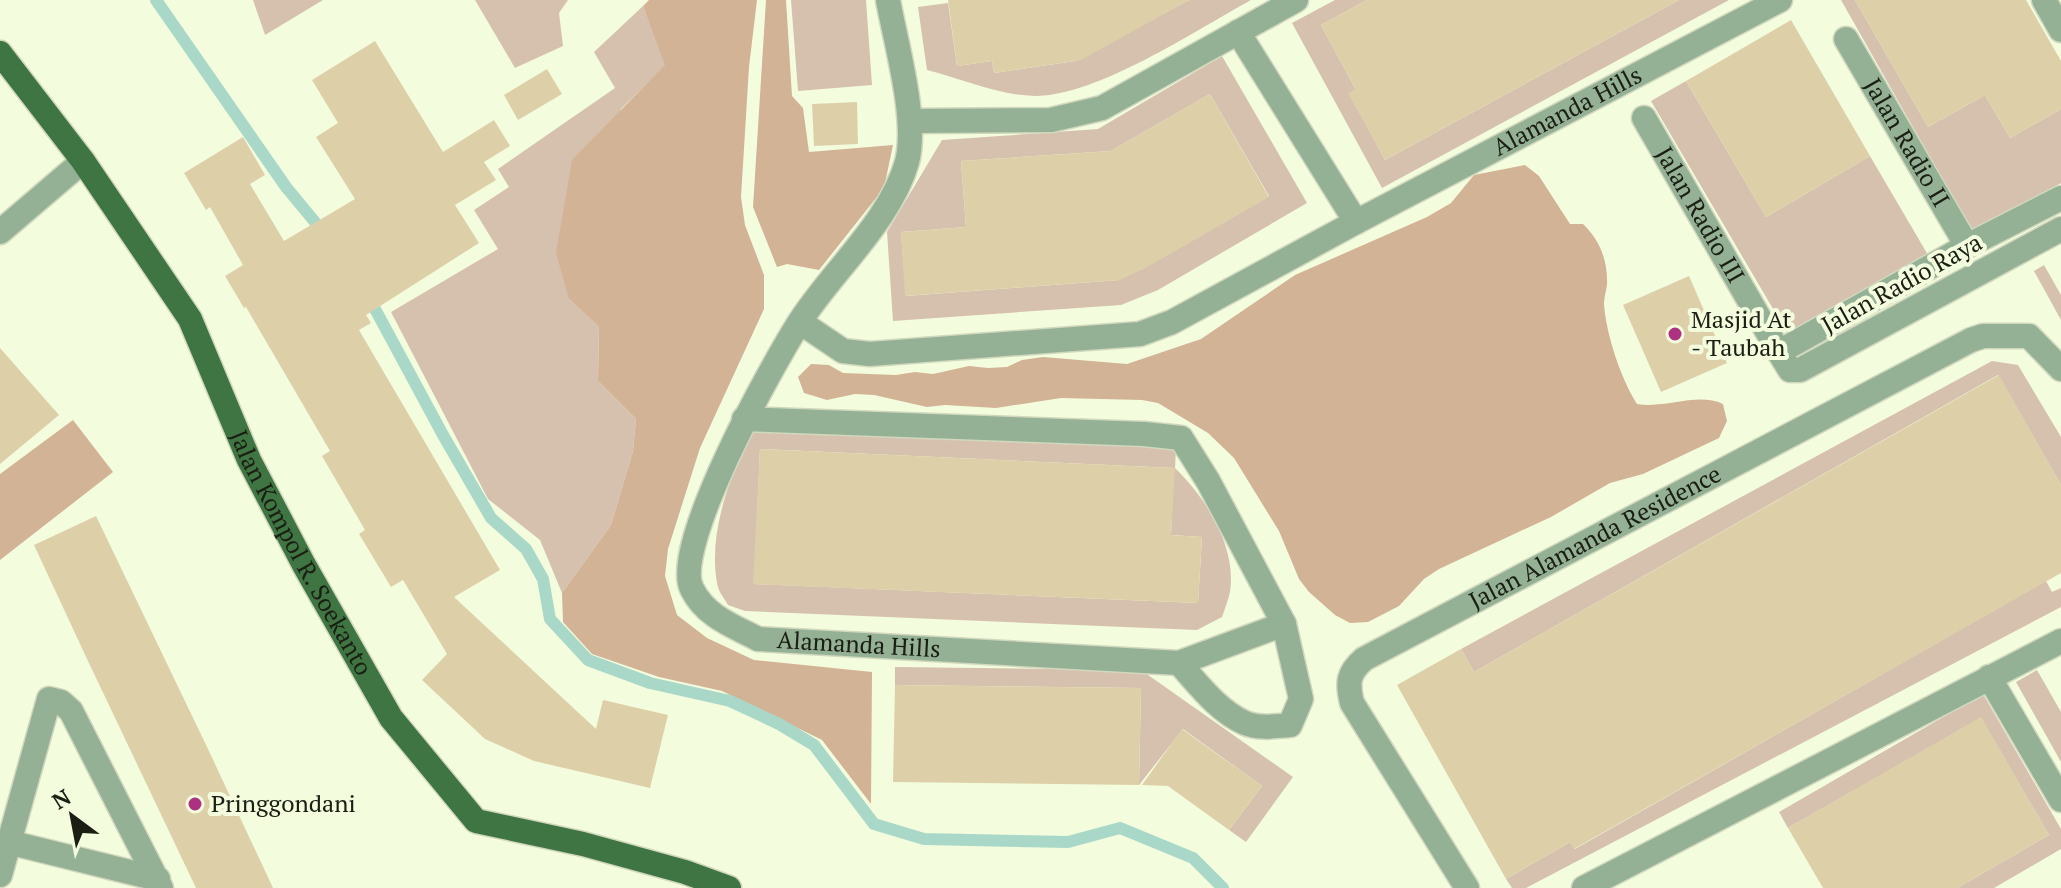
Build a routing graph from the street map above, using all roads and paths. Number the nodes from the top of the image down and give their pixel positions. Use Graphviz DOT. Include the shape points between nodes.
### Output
graph roads {
  1 [pos="888,0"];
  2 [pos="1296,0"];
  3 [pos="1780,0"];
  4 [pos="2044,0"];
  5 [pos="2061,30"];
  6 [pos="1238,32"];
  7 [pos="1846,39"];
  8 [pos="0,53"];
  9 [pos="1644,118"];
  10 [pos="910,121"];
  11 [pos="83,161"];
  12 [pos="2061,198"];
  13 [pos="1356,222"];
  14 [pos="2061,229"];
  15 [pos="0,232"];
  16 [pos="1967,246"];
  17 [pos="800,322"];
  18 [pos="1779,352"];
  19 [pos="2061,369"];
  20 [pos="744,419"];
  21 [pos="1284,624"];
  22 [pos="2061,641"];
  23 [pos="1179,663"];
  24 [pos="1989,677"];
  25 [pos="2061,800"];
  26 [pos="8,842"];
  27 [pos="1,870"];
  28 [pos="160,884"];
  29 [pos="729,888"];
  30 [pos="1467,888"];
  31 [pos="1584,888"];
  1 -- 10 [label="street, Alamanda Hills"];
  2 -- 6 [label="street"];
  3 -- 13 [label="street, Alamanda Hills"];
  4 -- 5 [label="street"];
  6 -- 10 [label="street" via="1102,108 1051,120"];
  6 -- 13 [label="street"];
  7 -- 16 [label="street, Jalan Radio II"];
  8 -- 11 [label="main road, Jalan Kompol R. Soekanto"];
  9 -- 18 [label="street, Jalan Radio III"];
  10 -- 17 [label="street, Alamanda Hills" via="907,161 890,202"];
  11 -- 15 [label="street"];
  11 -- 29 [label="main road, Jalan Kompol R. Soekanto" via="190,319 249,460 391,718 476,821 583,844"];
  12 -- 16 [label="street, Jalan Radio Raya"];
  13 -- 17 [label="street, Alamanda Hills" via="1172,322 1140,334 870,354 843,351"];
  14 -- 18 [label="street, Jalan Radio Raya" via="1800,370 1790,370"];
  16 -- 18 [label="street, Jalan Radio Raya"];
  17 -- 20 [label="street, Alamanda Hills"];
  19 -- 30 [label="street, Jalan Alamanda Residence" via="2029,336 1971,340 1351,670 1347,684 1352,703"];
  20 -- 21 [label="street" via="1181,438"];
  20 -- 23 [label="street, Alamanda Hills" via="690,549 690,587 715,617 758,639"];
  21 -- 23 [label="street, Alamanda Hills"];
  21 -- 23 [label="street" via="1301,699 1290,725 1246,723 1215,702"];
  22 -- 24 [label="street"];
  24 -- 25 [label="street"];
  24 -- 31 [label="street"];
  26 -- 27 [label="street"];
  26 -- 28 [label="street"];
  26 -- 28 [label="street" via="49,699 61,702 71,711"];
}
